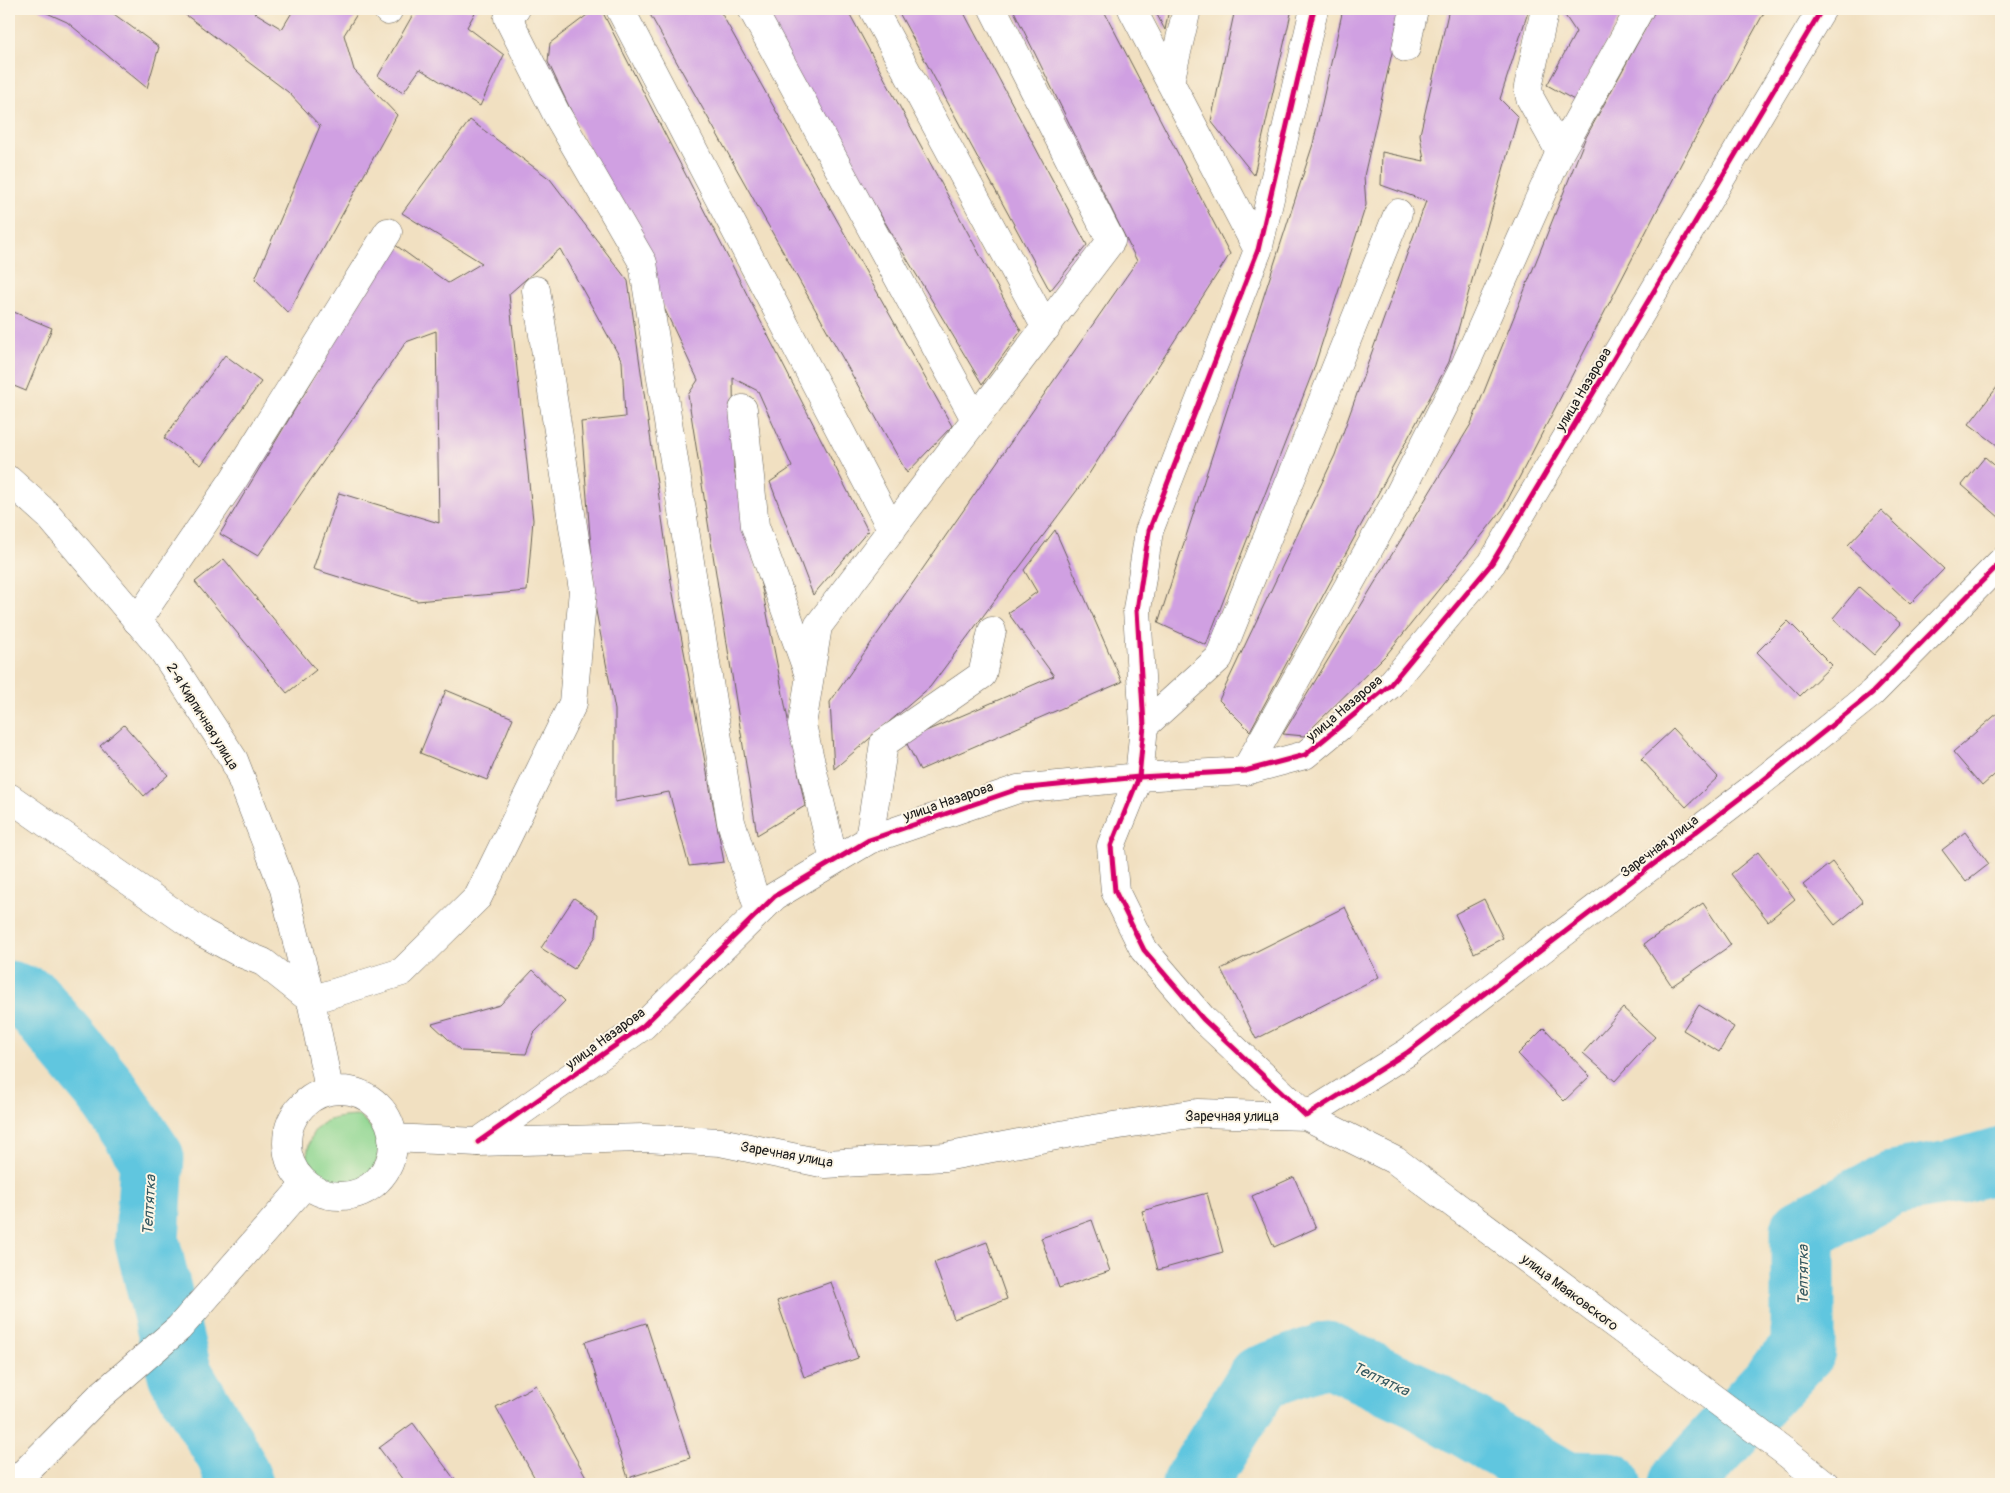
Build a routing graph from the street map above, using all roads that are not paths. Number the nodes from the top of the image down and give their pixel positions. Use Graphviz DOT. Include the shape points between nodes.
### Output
graph roads {
  1 [pos="516,9"];
  2 [pos="620,9"];
  3 [pos="752,9"];
  4 [pos="874,9"];
  5 [pos="994,9"];
  6 [pos="1132,9"];
  7 [pos="1187,9"];
  8 [pos="1314,9"];
  9 [pos="1414,9"];
  10 [pos="1545,9"];
  11 [pos="1640,9"];
  12 [pos="1822,9"];
  13 [pos="1406,48"];
  14 [pos="1170,82"];
  15 [pos="1560,152"];
  16 [pos="1398,213"];
  17 [pos="388,232"];
  18 [pos="1258,250"];
  19 [pos="536,290"];
  20 [pos="1046,328"];
  21 [pos="743,409"];
  22 [pos="975,419"];
  23 [pos="9,480"];
  24 [pos="892,530"];
  25 [pos="2001,562"];
  26 [pos="137,621"];
  27 [pos="992,630"];
  28 [pos="810,676"];
  29 [pos="1144,726"];
  30 [pos="1245,771"];
  31 [pos="1139,777"];
  32 [pos="9,797"];
  33 [pos="869,840"];
  34 [pos="834,861"];
  35 [pos="759,912"];
  36 [pos="311,1000"];
  37 [pos="329,1089"];
  38 [pos="1306,1116"];
  39 [pos="392,1138"];
  40 [pos="478,1142"];
  41 [pos="305,1185"];
  42 [pos="13,1484"];
  43 [pos="1825,1484"];
  1 -- 35 [label="street" via="508,18 556,114 643,263 730,822"];
  2 -- 24 [label="street"];
  3 -- 22 [label="street"];
  4 -- 20 [label="street"];
  5 -- 20 [label="street" via="1111,241"];
  6 -- 14 [label="street"];
  7 -- 14 [label="street"];
  8 -- 18 [label="street"];
  9 -- 13 [label="street"];
  10 -- 15 [label="street" via="1528,87 1530,98"];
  11 -- 15 [label="street"];
  12 -- 30 [label="street, улица Назарова" via="1492,563 1390,685 1305,755"];
  14 -- 18 [label="street"];
  15 -- 30 [label="street" via="1466,364 1402,488"];
  16 -- 29 [label="street" via="1220,658"];
  17 -- 26 [label="street" via="234,479"];
  18 -- 29 [label="street" via="1149,531 1137,610"];
  19 -- 36 [label="street" via="583,590 573,703 478,897 402,972"];
  20 -- 22 [label="street"];
  21 -- 28 [label="street" via="755,526"];
  22 -- 24 [label="street"];
  23 -- 26 [label="street, 2-я Кирпичная улица" via="49,516"];
  24 -- 28 [label="street" via="818,626"];
  25 -- 38 [label="street, Заречная улица" via="1872,693 1769,776 1408,1052"];
  26 -- 36 [label="street, 2-я Кирпичная улица" via="162,652 234,760 284,889"];
  27 -- 33 [label="street" via="982,675 884,743"];
  28 -- 34 [label="street" via="802,725"];
  29 -- 31 [label="street"];
  30 -- 31 [label="street, улица Назарова"];
  31 -- 33 [label="street, улица Назарова" via="1018,789"];
  31 -- 38 [label="street" via="1111,846 1115,891 1144,950 1203,1019"];
  32 -- 36 [label="street" via="203,933 263,962"];
  33 -- 34 [label="street, улица Назарова"];
  34 -- 35 [label="street, улица Назарова" via="775,896"];
  35 -- 40 [label="street, улица Назарова" via="643,1026"];
  36 -- 37 [label="street, 2-я Кирпичная улица"];
  37 -- 39 [label="street" via="366,1096 382,1109 392,1130"];
  37 -- 41 [label="street" via="309,1098 293,1117 286,1135 288,1160"];
  38 -- 40 [label="street, Заречная улица" via="1197,1113 945,1157 826,1164 720,1142 644,1138"];
  38 -- 43 [label="street, улица Маяковского" via="1396,1161"];
  39 -- 40 [label="street, Заречная улица"];
  39 -- 41 [label="street" via="392,1157 381,1179 355,1195 325,1195"];
  41 -- 42 [label="street" via="179,1328 100,1396"];
}
